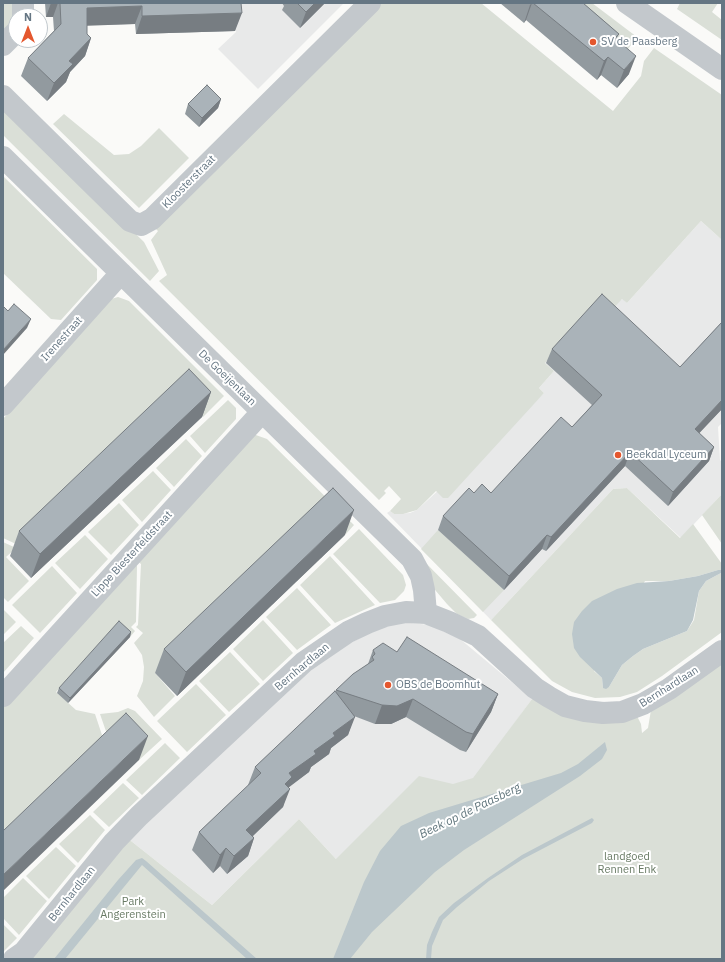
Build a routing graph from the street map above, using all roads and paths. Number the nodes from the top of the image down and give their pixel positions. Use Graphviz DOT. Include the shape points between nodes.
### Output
graph roads {
  1 [pos="370,3"];
  2 [pos="627,3"];
  3 [pos="722,69"];
  4 [pos="3,96"];
  5 [pos="3,157"];
  6 [pos="121,273"];
  7 [pos="3,405"];
  8 [pos="262,412"];
  9 [pos="426,613"];
  10 [pos="722,652"];
  11 [pos="3,696"];
  12 [pos="14,959"];
  1 -- 4 [label="street, Kloosterstraat" via="152,219 141,225 130,221"];
  2 -- 3 [label="street"];
  5 -- 6 [label="street, De Goeijenlaan"];
  6 -- 7 [label="street, Irenestraat"];
  6 -- 8 [label="street, De Goeijenlaan"];
  8 -- 9 [label="street, De Goeijenlaan" via="412,560 421,576"];
  8 -- 11 [label="street, Lippe Biesterfeldstraat"];
  9 -- 10 [label="street, Bernhardlaan" via="478,636 540,691 565,706 585,711 622,712 643,704"];
  9 -- 12 [label="street, Bernhardlaan" via="406,612 385,616 348,632 305,661 117,838 24,952"];
}
